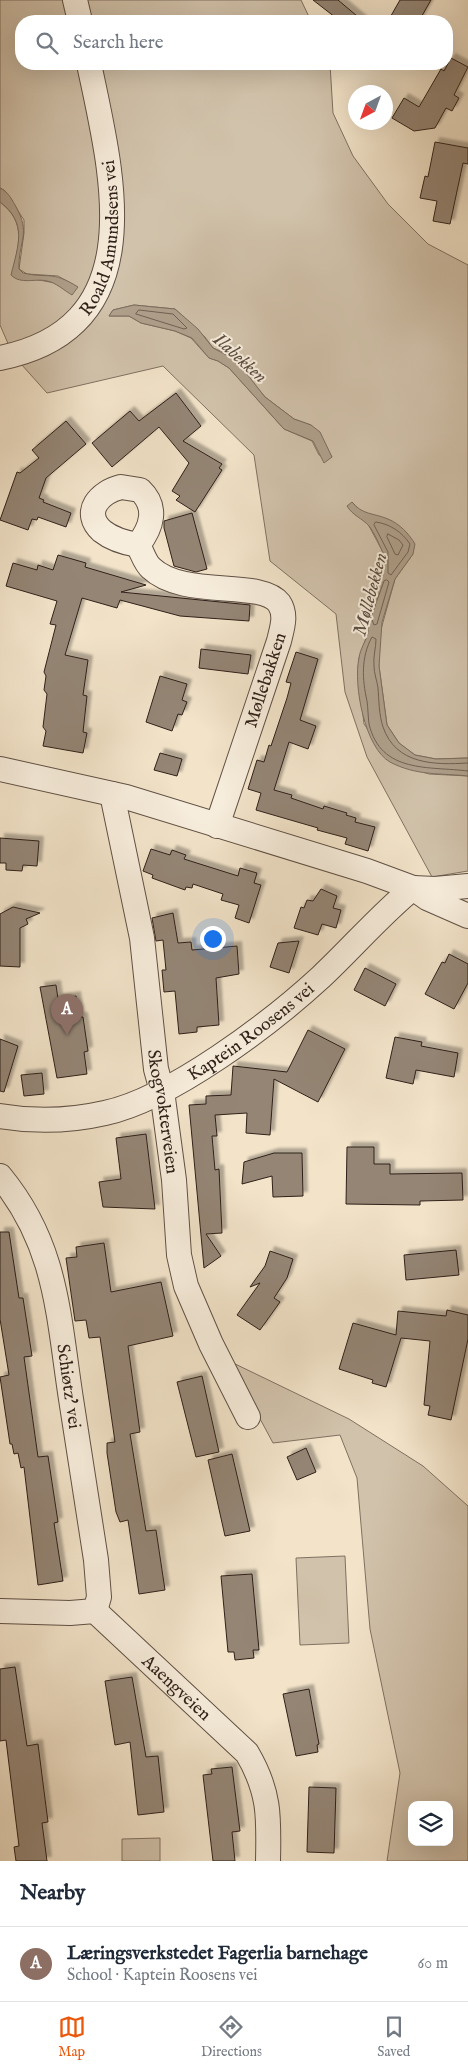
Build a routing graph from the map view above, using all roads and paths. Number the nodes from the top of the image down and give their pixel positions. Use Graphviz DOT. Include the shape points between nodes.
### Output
graph roads {
  1 [pos="75,0"];
  2 [pos="79,15"];
  3 [pos="90,70"];
  4 [pos="0,358"];
  5 [pos="138,544"];
  6 [pos="0,769"];
  7 [pos="112,794"];
  8 [pos="217,826"];
  9 [pos="468,886"];
  10 [pos="413,888"];
  11 [pos="468,916"];
  12 [pos="162,1091"];
  13 [pos="0,1116"];
  14 [pos="0,1176"];
  15 [pos="248,1417"];
  16 [pos="0,1611"];
  17 [pos="95,1611"];
  18 [pos="268,1861"];
  1 -- 2 [label="street"];
  3 -- 4 [label="street, Roald Amundsens vei" via="108,160 113,205 113,238 106,270 92,298 65,331 34,348"];
  5 -- 8 [label="street, Møllebakken" via="150,567 174,583 262,593 275,599 282,612 284,620 279,641"];
  6 -- 7 [label="street"];
  7 -- 8 [label="street"];
  7 -- 12 [label="street, Skogvokterveien" via="142,938 156,1069"];
  8 -- 10 [label="street"];
  9 -- 10 [label="street"];
  10 -- 11 [label="street" via="427,898"];
  10 -- 12 [label="street, Kaptein Roosens vei" via="282,1010"];
  12 -- 13 [label="street, Kaptein Roosens vei" via="107,1113 64,1120 23,1120"];
  12 -- 15 [label="street, Skogvokterveien" via="174,1180 179,1254 186,1286"];
  14 -- 17 [label="street, Schiøtz' vei" via="40,1239 55,1290 96,1560 98,1598"];
  16 -- 17 [label="street"];
  17 -- 18 [label="street, Aaengveien" via="247,1753 268,1801"];
}
